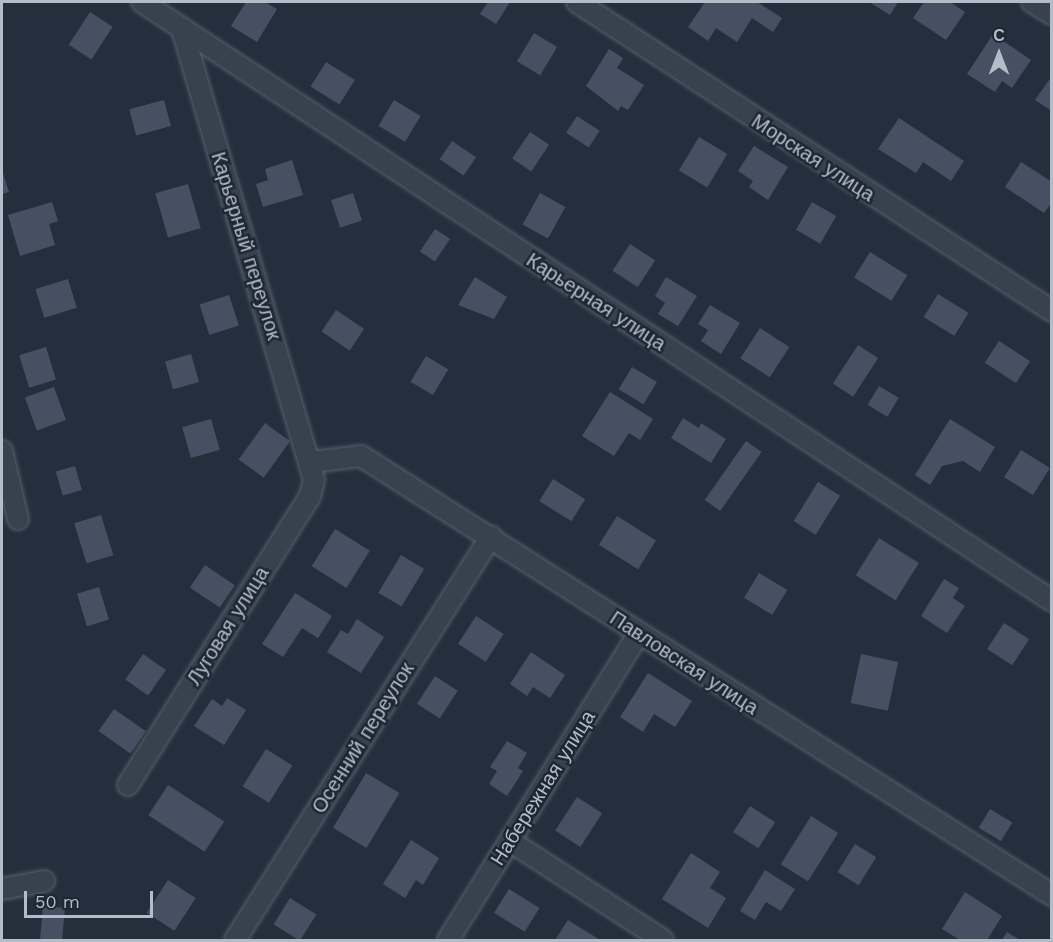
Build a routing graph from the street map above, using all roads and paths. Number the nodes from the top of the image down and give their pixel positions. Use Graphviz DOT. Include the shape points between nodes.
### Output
graph roads {
  1 [pos="142,2"];
  2 [pos="577,2"];
  3 [pos="1032,2"];
  4 [pos="1052,14"];
  5 [pos="182,29"];
  6 [pos="1052,311"];
  7 [pos="2,451"];
  8 [pos="311,462"];
  9 [pos="18,519"];
  10 [pos="491,536"];
  11 [pos="1052,601"];
  12 [pos="638,635"];
  13 [pos="128,785"];
  14 [pos="510,841"];
  15 [pos="44,881"];
  16 [pos="2,889"];
  17 [pos="1052,895"];
  18 [pos="235,940"];
  19 [pos="448,940"];
  20 [pos="663,940"];
  1 -- 5 [label="street, Карьерная улица"];
  2 -- 6 [label="street, Морская улица"];
  3 -- 4 [label="street"];
  5 -- 8 [label="street, Карьерный переулок"];
  5 -- 11 [label="street, Карьерная улица"];
  7 -- 9 [label="street"];
  8 -- 10 [label="street, Павловская улица" via="361,456"];
  8 -- 13 [label="street, Луговая улица" via="314,480 310,496"];
  10 -- 12 [label="street, Павловская улица"];
  10 -- 18 [label="street, Осенний переулок"];
  12 -- 14 [label="street, Набережная улица"];
  12 -- 17 [label="street, Павловская улица"];
  14 -- 19 [label="street, Набережная улица"];
  14 -- 20 [label="street"];
  15 -- 16 [label="street"];
}
